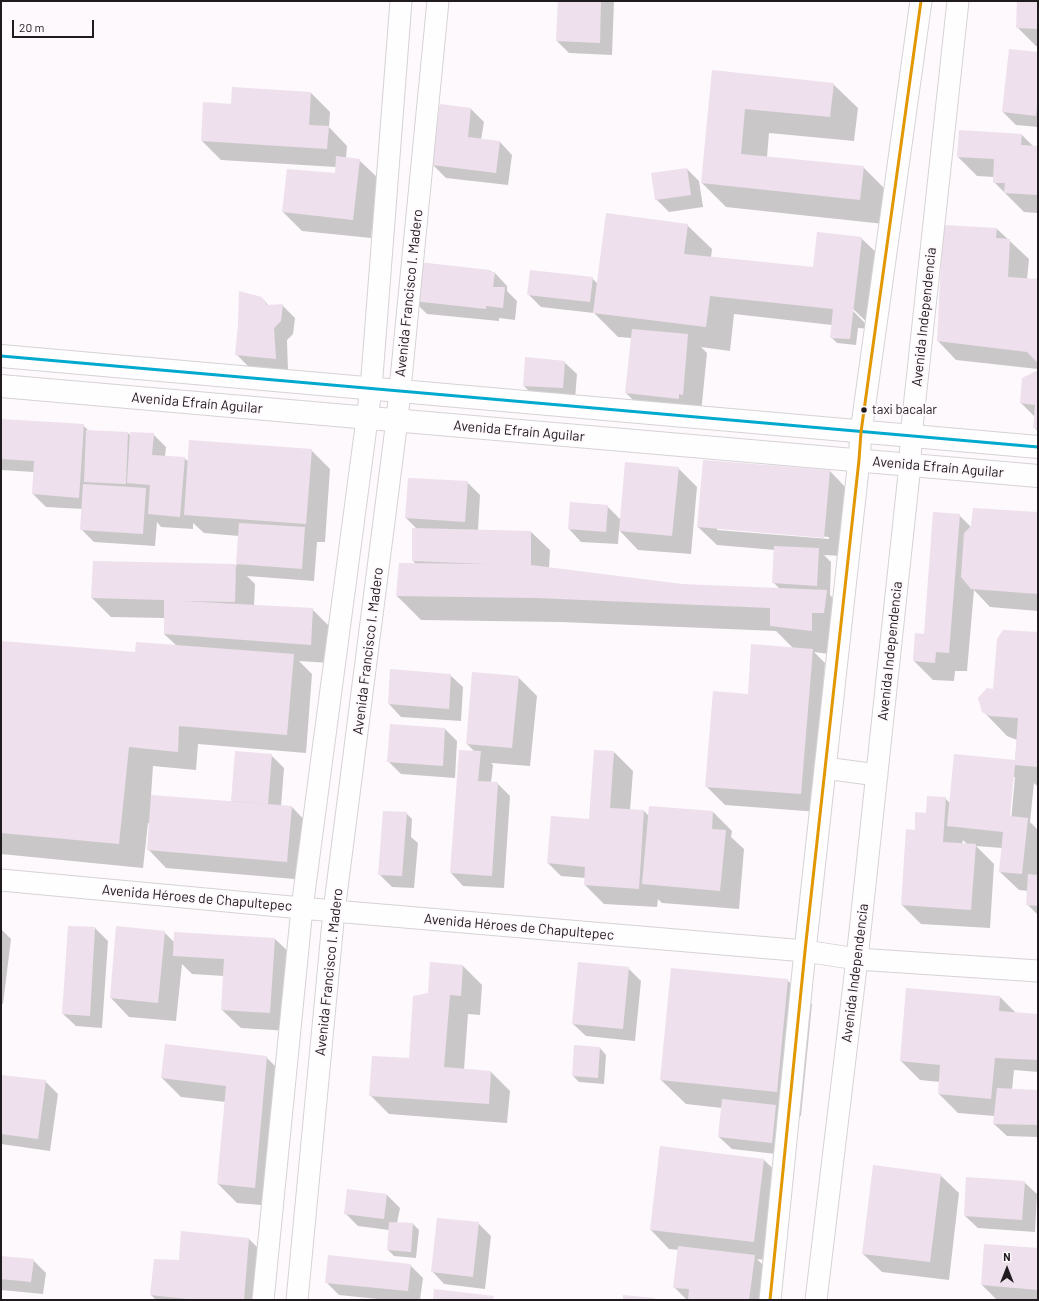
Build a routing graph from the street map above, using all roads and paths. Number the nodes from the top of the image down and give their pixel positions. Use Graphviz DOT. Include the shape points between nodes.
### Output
graph roads {
  1 [pos="401,1"];
  2 [pos="438,1"];
  3 [pos="921,1"];
  4 [pos="958,1"];
  5 [pos="1,356"];
  6 [pos="1,386"];
  7 [pos="371,389"];
  8 [pos="399,391"];
  9 [pos="366,418"];
  10 [pos="397,420"];
  11 [pos="861,432"];
  12 [pos="911,436"];
  13 [pos="1038,447"];
  14 [pos="859,460"];
  15 [pos="910,465"];
  16 [pos="1038,476"];
  17 [pos="825,768"];
  18 [pos="877,775"];
  19 [pos="1,880"];
  20 [pos="302,908"];
  21 [pos="334,911"];
  22 [pos="805,951"];
  23 [pos="857,959"];
  24 [pos="1038,971"];
  25 [pos="263,1300"];
  26 [pos="297,1300"];
  27 [pos="770,1300"];
  28 [pos="816,1300"];
  1 -- 7 [label="street, Avenida Francisco I. Madero"];
  2 -- 8 [label="street, Avenida Francisco I. Madero"];
  3 -- 11 [label="street"];
  4 -- 12 [label="street, Avenida Independencia"];
  5 -- 7 [label="main road, Avenida Efraín Aguilar"];
  6 -- 9 [label="main road, Avenida Efraín Aguilar"];
  7 -- 8 [label="main road, Avenida Efraín Aguilar"];
  7 -- 9 [label="street, Avenida Francisco I. Madero"];
  8 -- 10 [label="street, Avenida Francisco I. Madero"];
  8 -- 11 [label="main road, Avenida Efraín Aguilar"];
  9 -- 10 [label="main road, Avenida Efraín Aguilar"];
  9 -- 20 [label="street, Avenida Francisco I. Madero"];
  10 -- 14 [label="main road, Avenida Efraín Aguilar"];
  10 -- 21 [label="street, Avenida Francisco I. Madero"];
  11 -- 12 [label="main road, Avenida Efraín Aguilar"];
  11 -- 14 [label="street"];
  12 -- 13 [label="main road, Avenida Efraín Aguilar"];
  12 -- 15 [label="street, Avenida Independencia"];
  14 -- 15 [label="main road, Avenida Efraín Aguilar"];
  14 -- 17 [label="street"];
  15 -- 16 [label="main road, Avenida Efraín Aguilar"];
  15 -- 18 [label="street, Avenida Independencia"];
  17 -- 18 [label="street"];
  17 -- 22 [label="street"];
  18 -- 23 [label="street, Avenida Independencia"];
  19 -- 20 [label="street, Avenida Héroes de Chapultepec"];
  20 -- 21 [label="street, Avenida Héroes de Chapultepec"];
  20 -- 25 [label="street, Avenida Francisco I. Madero"];
  21 -- 22 [label="street, Avenida Héroes de Chapultepec"];
  21 -- 26 [label="street, Avenida Francisco I. Madero"];
  22 -- 23 [label="street, Avenida Héroes de Chapultepec"];
  22 -- 27 [label="street"];
  23 -- 24 [label="street, Avenida Héroes de Chapultepec"];
  23 -- 28 [label="street, Avenida Independencia"];
}
